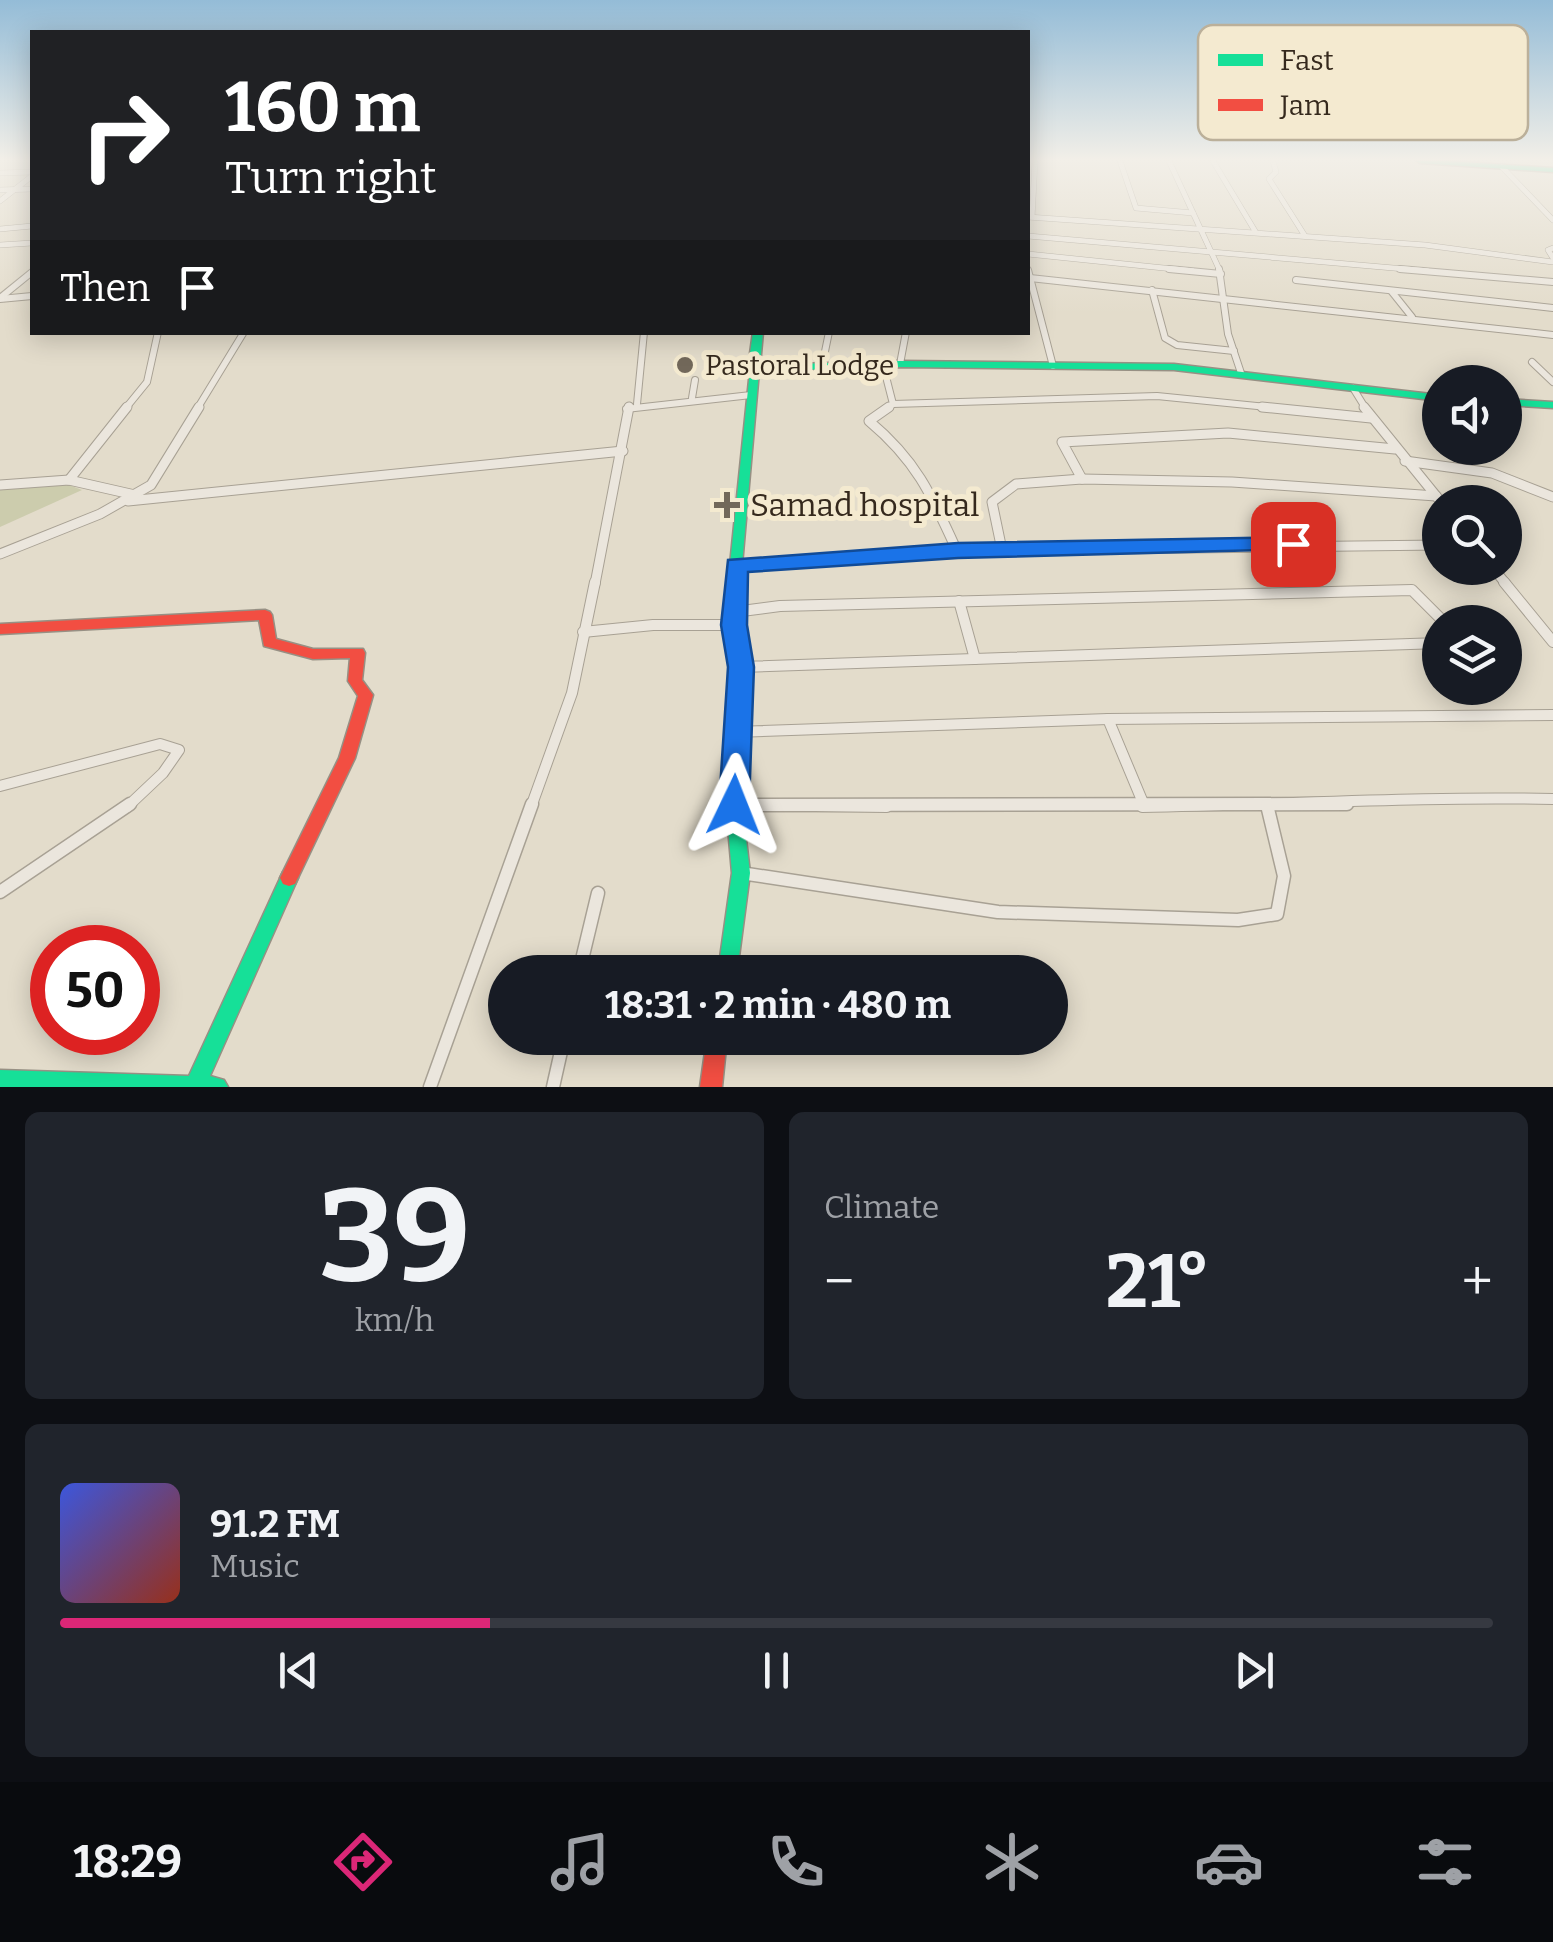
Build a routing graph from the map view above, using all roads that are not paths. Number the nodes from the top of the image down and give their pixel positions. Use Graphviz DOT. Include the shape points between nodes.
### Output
graph roads {
  1 [pos="1179,212"];
  2 [pos="1243,212"];
  3 [pos="1293,212"];
  4 [pos="1194,213"];
  5 [pos="1030,217"];
  6 [pos="28,226"];
  7 [pos="1202,226"];
  8 [pos="0,229"];
  9 [pos="1255,231"];
  10 [pos="1030,236"];
  11 [pos="1305,236"];
  12 [pos="30,243"];
  13 [pos="0,246"];
  14 [pos="1553,248"];
  15 [pos="1212,250"];
  16 [pos="1030,254"];
  17 [pos="1553,260"];
  18 [pos="30,274"];
  19 [pos="1030,274"];
  20 [pos="1221,274"];
  21 [pos="1030,278"];
  22 [pos="1296,280"];
  23 [pos="1553,282"];
  24 [pos="1152,290"];
  25 [pos="1392,292"];
  26 [pos="30,296"];
  27 [pos="0,299"];
  28 [pos="1224,300"];
  29 [pos="1553,308"];
  30 [pos="1412,317"];
  31 [pos="157,335"];
  32 [pos="242,335"];
  33 [pos="644,335"];
  34 [pos="758,335"];
  35 [pos="828,335"];
  36 [pos="905,335"];
  37 [pos="1553,335"];
  38 [pos="1234,351"];
  39 [pos="1532,362"];
  40 [pos="900,364"];
  41 [pos="884,365"];
  42 [pos="822,366"];
  43 [pos="1053,366"];
  44 [pos="752,368"];
  45 [pos="1241,373"];
  46 [pos="695,380"];
  47 [pos="1553,382"];
  48 [pos="1353,388"];
  49 [pos="750,395"];
  50 [pos="1422,396"];
  51 [pos="692,398"];
  52 [pos="1522,403"];
  53 [pos="637,404"];
  54 [pos="892,404"];
  55 [pos="1553,405"];
  56 [pos="1371,418"];
  57 [pos="1395,448"];
  58 [pos="622,450"];
  59 [pos="1405,461"];
  60 [pos="1082,479"];
  61 [pos="69,480"];
  62 [pos="1426,485"];
  63 [pos="0,486"];
  64 [pos="1553,496"];
  65 [pos="1422,497"];
  66 [pos="133,498"];
  67 [pos="1422,545"];
  68 [pos="1002,550"];
  69 [pos="958,551"];
  70 [pos="0,554"];
  71 [pos="736,565"];
  72 [pos="1507,585"];
  73 [pos="959,601"];
  74 [pos="1427,605"];
  75 [pos="734,619"];
  76 [pos="0,629"];
  77 [pos="583,632"];
  78 [pos="1553,642"];
  79 [pos="1422,644"];
  80 [pos="975,659"];
  81 [pos="741,667"];
  82 [pos="1553,715"];
  83 [pos="1108,719"];
  84 [pos="736,732"];
  85 [pos="0,786"];
  86 [pos="1553,798"];
  87 [pos="734,805"];
  88 [pos="1267,805"];
  89 [pos="1144,806"];
  90 [pos="741,873"];
  91 [pos="0,892"];
  92 [pos="598,894"];
  93 [pos="583,955"];
  94 [pos="729,955"];
  95 [pos="560,1055"];
  96 [pos="716,1055"];
  97 [pos="0,1082"];
  98 [pos="195,1086"];
  99 [pos="712,1086"];
  100 [pos="216,1087"];
  101 [pos="430,1087"];
  102 [pos="553,1087"];
  1 -- 4 [label="street"];
  2 -- 9 [label="street"];
  3 -- 11 [label="street"];
  4 -- 7 [label="street"];
  5 -- 7 [label="street"];
  6 -- 8 [label="street"];
  7 -- 9 [label="street"];
  7 -- 15 [label="street"];
  9 -- 11 [label="street"];
  10 -- 15 [label="street"];
  11 -- 17 [label="street"];
  12 -- 13 [label="street"];
  14 -- 17 [label="street"];
  15 -- 20 [label="street"];
  15 -- 23 [label="street"];
  16 -- 20 [label="street"];
  18 -- 27 [label="street"];
  19 -- 24 [label="street"];
  20 -- 28 [label="street"];
  21 -- 43 [label="street"];
  22 -- 25 [label="street"];
  24 -- 28 [label="street"];
  24 -- 38 [label="street" via="1165,338"];
  25 -- 29 [label="street"];
  25 -- 30 [label="street"];
  26 -- 27 [label="street"];
  28 -- 30 [label="street"];
  28 -- 38 [label="street"];
  30 -- 37 [label="street"];
  31 -- 61 [label="street" via="146,382"];
  32 -- 66 [label="street" via="172,455"];
  33 -- 53 [label="street"];
  34 -- 44 [label="main road"];
  35 -- 42 [label="street"];
  36 -- 40 [label="street"];
  38 -- 45 [label="street"];
  39 -- 47 [label="street"];
  40 -- 41 [label="main road"];
  40 -- 43 [label="main road"];
  41 -- 42 [label="main road"];
  41 -- 54 [label="street"];
  42 -- 44 [label="main road"];
  43 -- 45 [label="main road"];
  44 -- 49 [label="main road"];
  45 -- 48 [label="main road"];
  46 -- 51 [label="street"];
  48 -- 50 [label="main road"];
  48 -- 56 [label="street"];
  49 -- 51 [label="street"];
  49 -- 71 [label="main road"];
  51 -- 53 [label="street"];
  52 -- 55 [label="main road"];
  53 -- 58 [label="street" via="626,407"];
  54 -- 56 [label="street" via="1157,396"];
  54 -- 69 [label="street" via="870,423 922,473"];
  56 -- 57 [label="street"];
  57 -- 59 [label="street"];
  57 -- 60 [label="street" via="1228,433 1062,442"];
  58 -- 66 [label="street"];
  58 -- 77 [label="street"];
  59 -- 62 [label="street"];
  59 -- 64 [label="street" via="1492,474"];
  60 -- 65 [label="street" via="1270,484"];
  60 -- 68 [label="street" via="1016,484 992,502"];
  61 -- 63 [label="street"];
  61 -- 66 [label="street"];
  66 -- 70 [label="street"];
  67 -- 68 [label="street"];
  68 -- 69 [label="street"];
  69 -- 71 [label="street"];
  71 -- 75 [label="main road"];
  72 -- 78 [label="street"];
  73 -- 74 [label="street" via="1412,590"];
  73 -- 75 [label="street" via="780,606"];
  73 -- 80 [label="street"];
  75 -- 77 [label="street"];
  75 -- 81 [label="main road"];
  76 -- 98 [label="main road" via="265,615 269,642 313,658 358,653 355,681 366,695 347,758"];
  77 -- 101 [label="street" via="563,721"];
  79 -- 80 [label="street"];
  80 -- 81 [label="street"];
  81 -- 84 [label="main road"];
  82 -- 83 [label="street"];
  83 -- 84 [label="street"];
  83 -- 89 [label="street"];
  84 -- 87 [label="main road"];
  85 -- 91 [label="street" via="160,744 179,750 159,777 70,849 30,866"];
  86 -- 88 [label="street" via="1424,796"];
  87 -- 89 [label="street"];
  87 -- 90 [label="main road"];
  88 -- 89 [label="street"];
  88 -- 90 [label="street" via="1284,876 1277,914 1238,920 998,912"];
  90 -- 94 [label="main road"];
  92 -- 93 [label="street"];
  95 -- 102 [label="street"];
  96 -- 99 [label="main road"];
  97 -- 98 [label="main road"];
  98 -- 100 [label="main road"];
}
